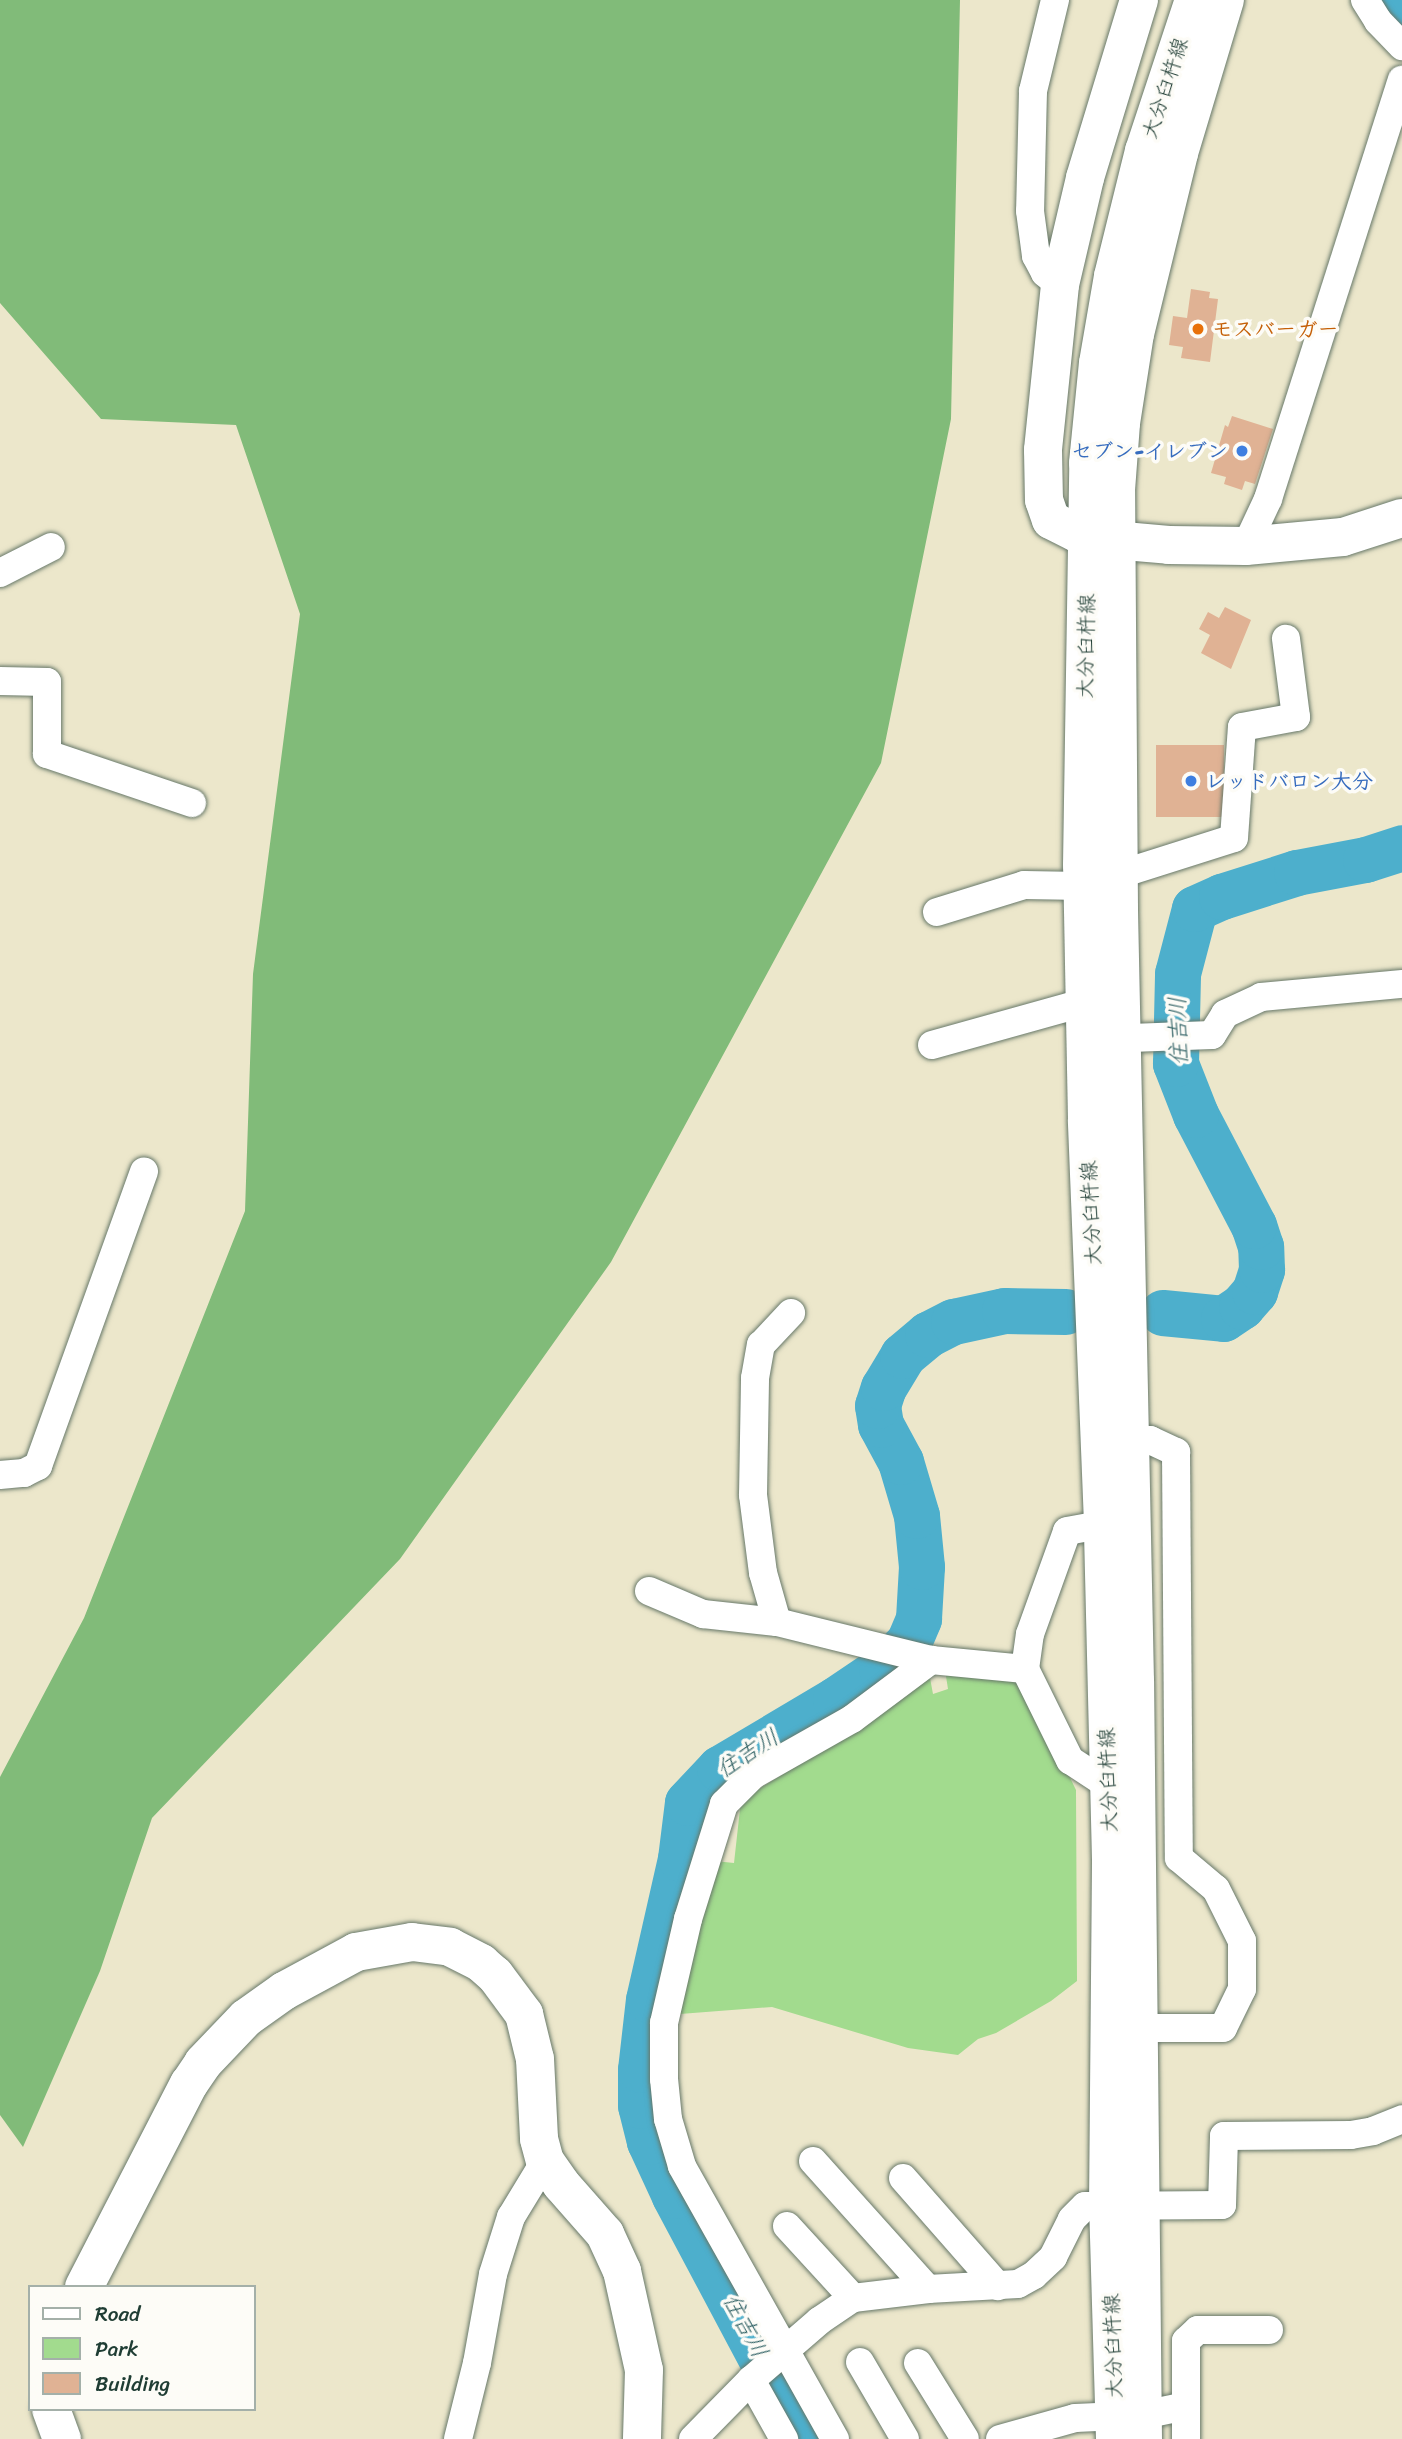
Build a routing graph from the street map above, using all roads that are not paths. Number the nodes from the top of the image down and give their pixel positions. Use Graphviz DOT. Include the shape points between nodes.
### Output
graph roads {
  1 [pos="1055,0"];
  2 [pos="1139,0"];
  3 [pos="1194,0"];
  4 [pos="1225,0"];
  5 [pos="1365,0"];
  6 [pos="1402,46"];
  7 [pos="1402,80"];
  8 [pos="1060,285"];
  9 [pos="1402,518"];
  10 [pos="1102,538"];
  11 [pos="1246,546"];
  12 [pos="51,547"];
  13 [pos="0,573"];
  14 [pos="1286,639"];
  15 [pos="0,681"];
  16 [pos="192,803"];
  17 [pos="1119,874"];
  18 [pos="1083,886"];
  19 [pos="937,912"];
  20 [pos="1402,984"];
  21 [pos="1086,1002"];
  22 [pos="1122,1039"];
  23 [pos="932,1045"];
  24 [pos="145,1171"];
  25 [pos="791,1313"];
  26 [pos="1115,1440"];
  27 [pos="0,1475"];
  28 [pos="1117,1522"];
  29 [pos="649,1591"];
  30 [pos="776,1622"];
  31 [pos="925,1658"];
  32 [pos="1026,1669"];
  33 [pos="1108,1785"];
  34 [pos="1124,2028"];
  35 [pos="1402,2119"];
  36 [pos="545,2161"];
  37 [pos="813,2161"];
  38 [pos="903,2178"];
  39 [pos="1124,2206"];
  40 [pos="787,2226"];
  41 [pos="85,2285"];
  42 [pos="998,2286"];
  43 [pos="928,2289"];
  44 [pos="853,2298"];
  45 [pos="1269,2330"];
  46 [pos="783,2354"];
  47 [pos="860,2362"];
  48 [pos="918,2363"];
  49 [pos="751,2380"];
  50 [pos="1186,2406"];
  51 [pos="52,2411"];
  52 [pos="1129,2427"];
  53 [pos="62,2439"];
  54 [pos="458,2439"];
  55 [pos="642,2439"];
  56 [pos="692,2439"];
  57 [pos="784,2439"];
  58 [pos="835,2439"];
  59 [pos="905,2439"];
  60 [pos="965,2439"];
  61 [pos="1000,2439"];
  62 [pos="1186,2439"];
  1 -- 8 [label="street" via="1032,91 1030,212 1036,256 1045,273"];
  2 -- 8 [label="main road" via="1085,178"];
  3 -- 10 [label="main road, 大分臼杵線" via="1144,151 1113,276 1093,415"];
  4 -- 10 [label="main road, 大分臼杵線" via="1179,153 1135,334"];
  5 -- 6 [label="street"];
  7 -- 11 [label="street" via="1268,499"];
  8 -- 10 [label="main road" via="1043,450 1044,500 1051,520"];
  9 -- 11 [label="main road" via="1343,537"];
  10 -- 11 [label="main road"];
  10 -- 17 [label="main road, 大分臼杵線"];
  10 -- 18 [label="main road, 大分臼杵線"];
  12 -- 13 [label="street"];
  14 -- 17 [label="street" via="1296,717 1242,727 1234,838"];
  15 -- 16 [label="street" via="47,682 47,754"];
  17 -- 18 [label="street"];
  17 -- 22 [label="main road, 大分臼杵線"];
  18 -- 19 [label="street" via="1024,885"];
  18 -- 21 [label="main road, 大分臼杵線"];
  20 -- 22 [label="street" via="1261,997 1225,1014 1212,1035"];
  21 -- 22 [label="main road, 大分臼杵線"];
  21 -- 23 [label="street"];
  22 -- 26 [label="main road, 大分臼杵線"];
  24 -- 27 [label="street" via="38,1466 24,1473"];
  25 -- 30 [label="street" via="761,1345 755,1378 753,1495 763,1573"];
  26 -- 28 [label="main road, 大分臼杵線"];
  26 -- 34 [label="street" via="1150,1440 1176,1452 1179,1858 1216,1889 1242,1941 1242,1989 1223,2028"];
  28 -- 32 [label="street" via="1067,1531 1030,1634"];
  28 -- 33 [label="main road, 大分臼杵線"];
  28 -- 34 [label="main road, 大分臼杵線"];
  29 -- 30 [label="street" via="703,1614"];
  30 -- 31 [label="street"];
  31 -- 32 [label="street"];
  31 -- 46 [label="street" via="852,1719 753,1775 724,1804 688,1919 664,2023 668,2119 682,2166"];
  32 -- 33 [label="street" via="1070,1760"];
  33 -- 34 [label="main road, 大分臼杵線"];
  34 -- 39 [label="main road, 大分臼杵線"];
  35 -- 39 [label="street" via="1351,2135 1224,2136 1222,2205"];
  36 -- 41 [label="main road" via="531,2036 508,1989 481,1963 450,1947 412,1941 377,1946 267,2001 203,2063"];
  36 -- 54 [label="street" via="507,2229"];
  36 -- 55 [label="main road" via="605,2234 622,2271 644,2370"];
  37 -- 43 [label="street"];
  38 -- 42 [label="street"];
  39 -- 42 [label="street" via="1085,2206 1072,2219 1053,2257 1034,2276"];
  39 -- 52 [label="main road, 大分臼杵線"];
  40 -- 44 [label="street"];
  42 -- 43 [label="street"];
  43 -- 44 [label="street"];
  44 -- 46 [label="street" via="818,2321"];
  45 -- 50 [label="street" via="1198,2330 1186,2341"];
  46 -- 49 [label="street"];
  46 -- 58 [label="street"];
  47 -- 59 [label="street"];
  48 -- 60 [label="street"];
  49 -- 56 [label="street"];
  49 -- 57 [label="street"];
  50 -- 52 [label="street"];
  50 -- 62 [label="street"];
  51 -- 53 [label="main road"];
  52 -- 61 [label="street" via="1075,2418"];
}
